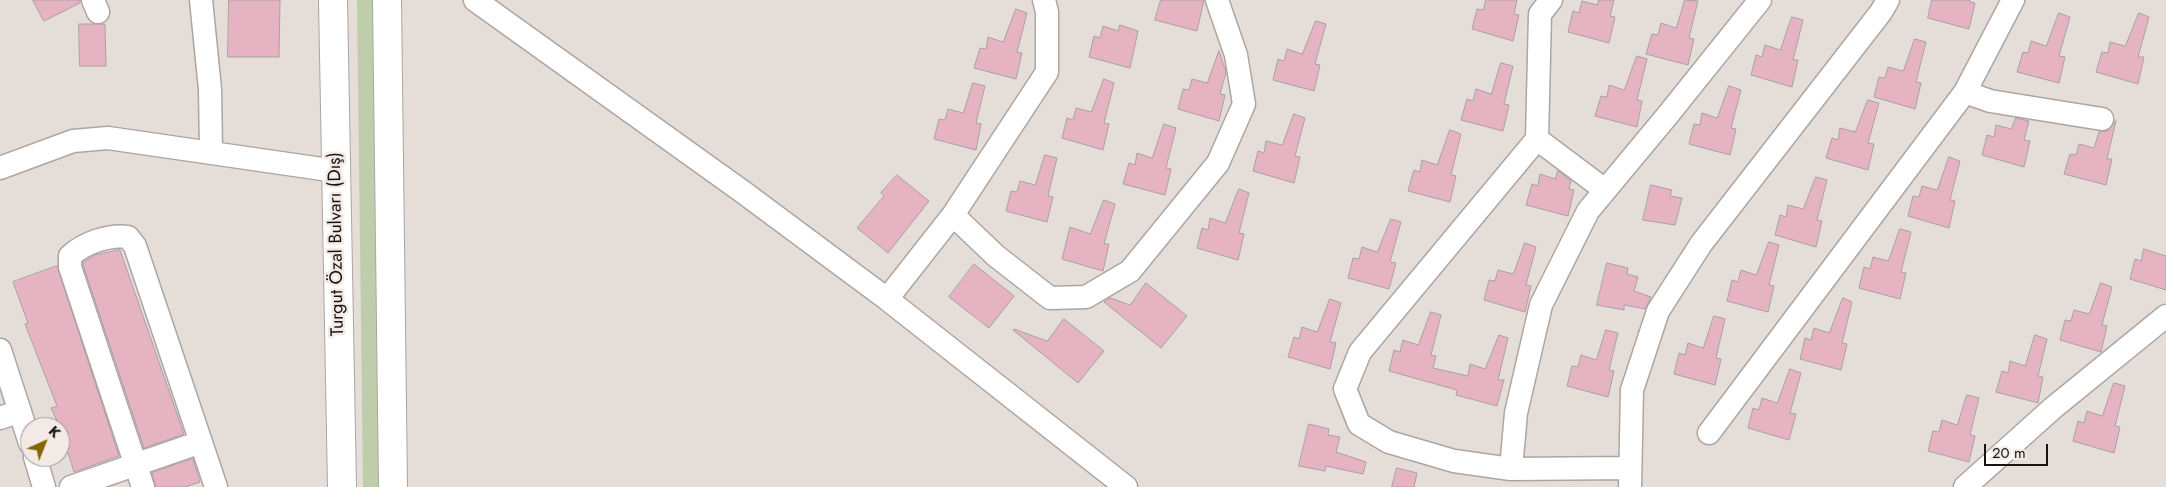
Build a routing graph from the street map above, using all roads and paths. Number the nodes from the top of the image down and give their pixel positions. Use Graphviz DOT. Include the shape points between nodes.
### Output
graph roads {
  1 [pos="201,0"];
  2 [pos="333,0"];
  3 [pos="387,0"];
  4 [pos="475,0"];
  5 [pos="1044,0"];
  6 [pos="1217,0"];
  7 [pos="1550,0"];
  8 [pos="1760,0"];
  9 [pos="1888,0"];
  10 [pos="2013,0"];
  11 [pos="1965,92"];
  12 [pos="2102,119"];
  13 [pos="1537,139"];
  14 [pos="211,151"];
  15 [pos="0,168"];
  16 [pos="336,170"];
  17 [pos="1605,190"];
  18 [pos="954,215"];
  19 [pos="887,299"];
  20 [pos="2166,316"];
  21 [pos="0,350"];
  22 [pos="10,414"];
  23 [pos="20,428"];
  24 [pos="1709,433"];
  25 [pos="201,442"];
  26 [pos="136,465"];
  27 [pos="37,467"];
  28 [pos="1511,469"];
  29 [pos="1630,478"];
  30 [pos="44,487"];
  31 [pos="70,487"];
  32 [pos="143,487"];
  33 [pos="216,487"];
  34 [pos="342,487"];
  35 [pos="394,487"];
  36 [pos="1126,487"];
  37 [pos="1965,487"];
  1 -- 14 [label="street" via="210,89"];
  2 -- 16 [label="main road, Turgut Özal Bulvarı (Dış)"];
  3 -- 35 [label="main road"];
  4 -- 19 [label="street"];
  5 -- 18 [label="street" via="1047,72"];
  6 -- 18 [label="street" via="1236,55 1244,104 1218,163 1130,271 1086,298 1050,298 996,256"];
  7 -- 13 [label="street" via="1540,14"];
  8 -- 17 [label="street"];
  9 -- 29 [label="street" via="1701,244 1658,311 1632,390"];
  10 -- 11 [label="street"];
  11 -- 12 [label="street" via="1990,101"];
  11 -- 24 [label="street"];
  13 -- 17 [label="street"];
  13 -- 28 [label="street" via="1360,352 1345,389 1360,424 1389,442 1454,460"];
  14 -- 15 [label="street" via="108,138 73,141"];
  14 -- 16 [label="street"];
  16 -- 34 [label="main road, Turgut Özal Bulvarı (Dış)"];
  17 -- 28 [label="street" via="1588,211 1541,305 1516,413"];
  18 -- 19 [label="street"];
  19 -- 36 [label="street"];
  20 -- 37 [label="street" via="2053,408"];
  21 -- 22 [label="street"];
  22 -- 23 [label="street"];
  25 -- 26 [label="street"];
  25 -- 26 [label="street" via="135,246 128,237 117,235 78,248 70,256 70,267"];
  25 -- 33 [label="street"];
  26 -- 31 [label="street"];
  26 -- 32 [label="street"];
  27 -- 30 [label="street"];
  28 -- 29 [label="street"];
}
